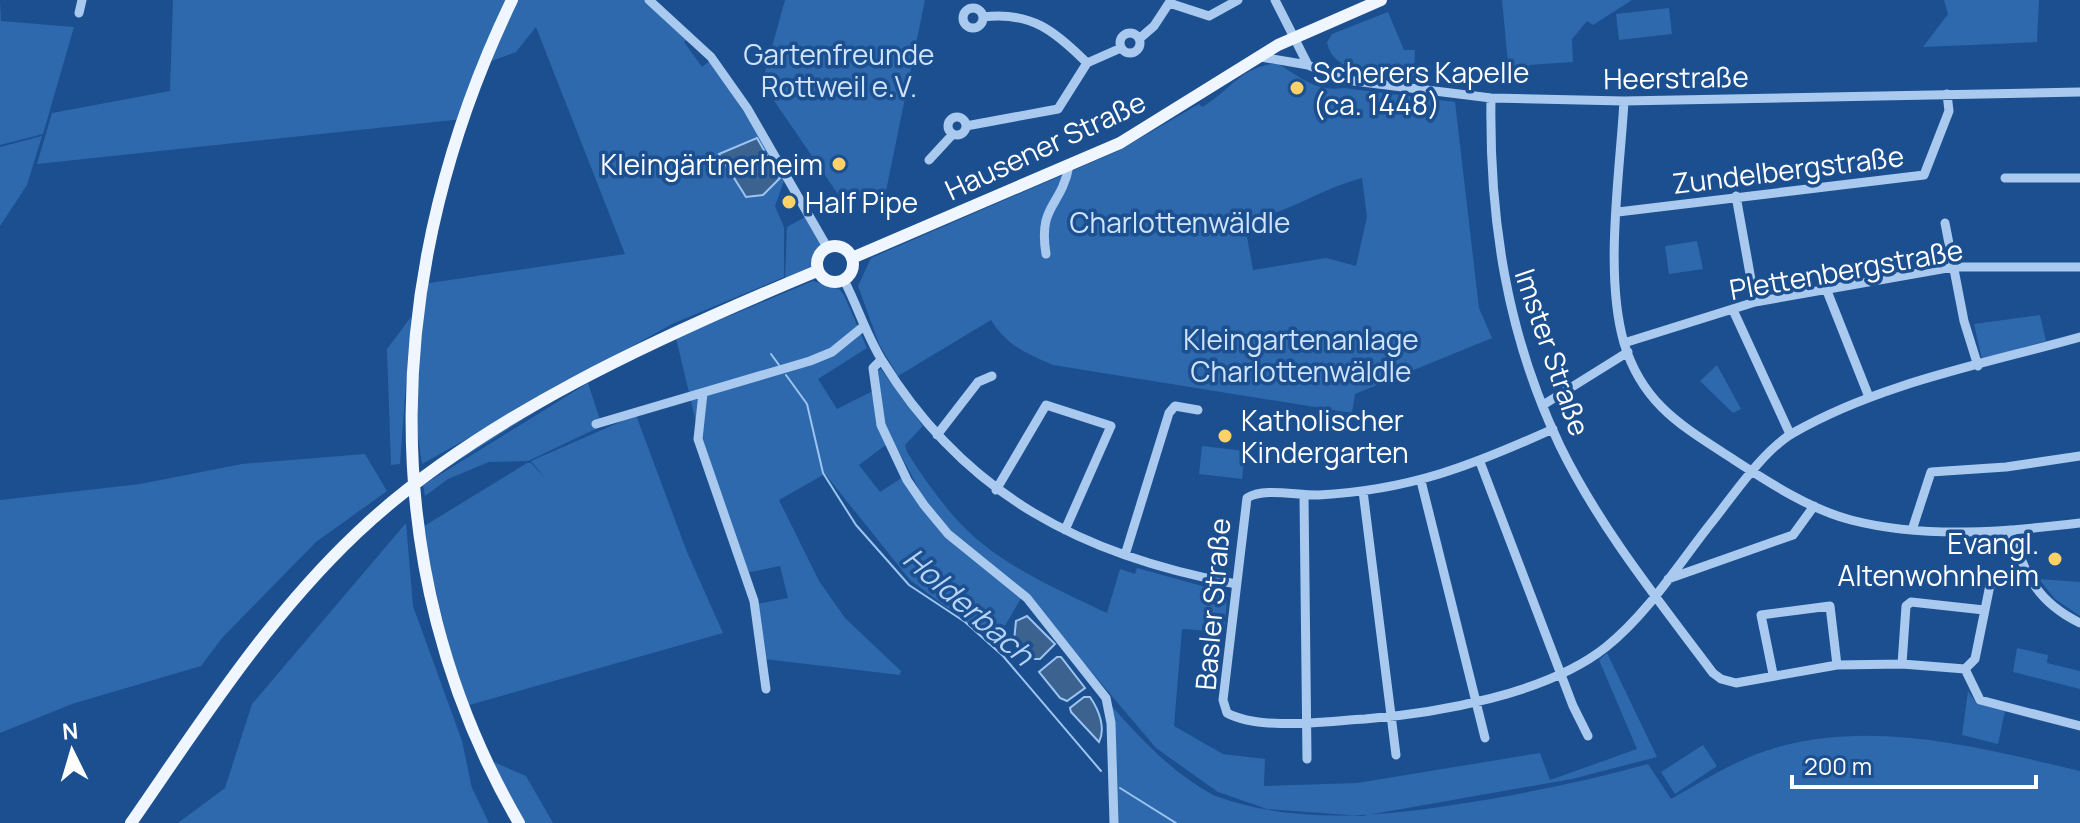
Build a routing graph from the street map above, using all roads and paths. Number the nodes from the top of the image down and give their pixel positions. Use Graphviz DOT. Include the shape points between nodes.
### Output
graph roads {
  1 [pos="82,0"];
  2 [pos="512,0"];
  3 [pos="649,0"];
  4 [pos="1238,0"];
  5 [pos="1275,0"];
  6 [pos="1381,0"];
  7 [pos="1170,2"];
  8 [pos="966,5"];
  9 [pos="79,13"];
  10 [pos="983,17"];
  11 [pos="1293,38"];
  12 [pos="1257,57"];
  13 [pos="1087,63"];
  14 [pos="1308,65"];
  15 [pos="2080,92"];
  16 [pos="1947,94"];
  17 [pos="1491,98"];
  18 [pos="1624,101"];
  19 [pos="929,160"];
  20 [pos="1069,166"];
  21 [pos="2005,178"];
  22 [pos="2080,178"];
  23 [pos="1736,196"];
  24 [pos="1618,212"];
  25 [pos="1945,223"];
  26 [pos="827,247"];
  27 [pos="1046,254"];
  28 [pos="852,258"];
  29 [pos="1953,267"];
  30 [pos="2080,267"];
  31 [pos="817,271"];
  32 [pos="844,280"];
  33 [pos="1827,291"];
  34 [pos="1755,302"];
  35 [pos="1733,310"];
  36 [pos="864,326"];
  37 [pos="2080,337"];
  38 [pos="1626,348"];
  39 [pos="881,360"];
  40 [pos="1978,366"];
  41 [pos="992,376"];
  42 [pos="703,393"];
  43 [pos="1869,397"];
  44 [pos="1543,405"];
  45 [pos="1198,410"];
  46 [pos="596,424"];
  47 [pos="1553,429"];
  48 [pos="1790,434"];
  49 [pos="937,435"];
  50 [pos="2080,456"];
  51 [pos="1480,462"];
  52 [pos="1753,472"];
  53 [pos="1421,481"];
  54 [pos="996,490"];
  55 [pos="1363,491"];
  56 [pos="1304,496"];
  57 [pos="1814,506"];
  58 [pos="2080,523"];
  59 [pos="1065,530"];
  60 [pos="1912,530"];
  61 [pos="2010,530"];
  62 [pos="1125,555"];
  63 [pos="2027,576"];
  64 [pos="1668,579"];
  65 [pos="1236,584"];
  66 [pos="1655,595"];
  67 [pos="1984,610"];
  68 [pos="2080,623"];
  69 [pos="1902,664"];
  70 [pos="1837,665"];
  71 [pos="1965,669"];
  72 [pos="1773,674"];
  73 [pos="1560,675"];
  74 [pos="766,689"];
  75 [pos="1477,701"];
  76 [pos="1392,717"];
  77 [pos="1307,723"];
  78 [pos="2080,726"];
  79 [pos="1588,736"];
  80 [pos="1485,738"];
  81 [pos="1396,755"];
  82 [pos="1307,759"];
  83 [pos="131,823"];
  84 [pos="519,823"];
  85 [pos="1114,823"];
  1 -- 9 [label="street"];
  2 -- 84 [label="main road" via="463,113 430,226 412,351 411,458 436,615 457,687"];
  3 -- 26 [label="street" via="711,57 747,108"];
  4 -- 7 [label="street" via="1209,16"];
  5 -- 11 [label="street"];
  6 -- 11 [label="main road, Hausener Straße"];
  7 -- 13 [label="street" via="1139,39 1125,34 1121,48"];
  8 -- 10 [label="street"];
  8 -- 10 [label="street" via="963,17 970,28 980,26"];
  10 -- 13 [label="street" via="1022,16 1062,38"];
  11 -- 12 [label="main road, Hausener Straße"];
  11 -- 14 [label="street"];
  12 -- 14 [label="street, Heerstraße"];
  12 -- 20 [label="main road, Hausener Straße" via="1155,123"];
  13 -- 19 [label="street" via="1058,109 966,126"];
  14 -- 17 [label="street, Heerstraße" via="1346,80"];
  15 -- 16 [label="street, Heerstraße"];
  16 -- 18 [label="street, Heerstraße"];
  16 -- 23 [label="street, Zundelbergstraße" via="1949,111 1924,175"];
  17 -- 18 [label="street, Heerstraße"];
  17 -- 44 [label="street, Imster Straße" via="1490,160 1503,279"];
  18 -- 24 [label="street"];
  20 -- 27 [label="street" via="1065,187 1046,214"];
  20 -- 28 [label="main road, Hausener Straße"];
  21 -- 22 [label="street"];
  23 -- 24 [label="street, Zundelbergstraße"];
  23 -- 34 [label="street"];
  24 -- 38 [label="street" via="1615,294"];
  25 -- 29 [label="street"];
  26 -- 28 [label="main road" via="842,247"];
  26 -- 31 [label="main road" via="819,254"];
  28 -- 32 [label="main road" via="852,271"];
  29 -- 30 [label="street, Plettenbergstraße"];
  29 -- 33 [label="street, Plettenbergstraße"];
  29 -- 40 [label="street"];
  31 -- 32 [label="main road" via="831,282"];
  31 -- 83 [label="main road" via="576,381 491,432 359,530 244,659"];
  32 -- 36 [label="street"];
  33 -- 34 [label="street, Plettenbergstraße"];
  33 -- 43 [label="street"];
  34 -- 35 [label="street, Plettenbergstraße"];
  35 -- 38 [label="street, Plettenbergstraße"];
  35 -- 48 [label="street"];
  36 -- 39 [label="street"];
  36 -- 42 [label="street" via="832,352"];
  37 -- 40 [label="street"];
  38 -- 44 [label="street, Plettenbergstraße"];
  38 -- 52 [label="street" via="1646,390 1671,419"];
  39 -- 49 [label="street"];
  39 -- 85 [label="street" via="873,368 876,406 907,480 948,534 1027,598 1106,698"];
  40 -- 43 [label="street"];
  41 -- 49 [label="street" via="978,382"];
  42 -- 46 [label="street"];
  42 -- 74 [label="street" via="698,439 754,601"];
  43 -- 48 [label="street"];
  44 -- 47 [label="street, Imster Straße"];
  45 -- 62 [label="street" via="1175,406 1169,413"];
  47 -- 51 [label="street, Basler Straße"];
  47 -- 66 [label="street, Imster Straße" via="1595,508"];
  48 -- 52 [label="street, Basler Straße"];
  49 -- 54 [label="street"];
  50 -- 60 [label="street" via="1931,472"];
  51 -- 53 [label="street, Basler Straße"];
  51 -- 73 [label="street"];
  52 -- 57 [label="street"];
  52 -- 64 [label="street, Basler Straße"];
  53 -- 55 [label="street, Basler Straße"];
  53 -- 75 [label="street"];
  54 -- 59 [label="street"];
  54 -- 59 [label="street" via="1046,405 1111,426"];
  55 -- 56 [label="street, Basler Straße"];
  55 -- 76 [label="street"];
  56 -- 65 [label="street, Basler Straße" via="1254,493 1247,498"];
  56 -- 77 [label="street"];
  57 -- 60 [label="street" via="1849,520"];
  57 -- 64 [label="street" via="1793,535"];
  58 -- 61 [label="street"];
  59 -- 62 [label="street"];
  60 -- 61 [label="street"];
  61 -- 63 [label="street"];
  62 -- 65 [label="street"];
  63 -- 67 [label="street" via="1990,585"];
  63 -- 68 [label="street" via="2054,609"];
  64 -- 66 [label="street, Basler Straße"];
  65 -- 77 [label="street, Basler Straße" via="1223,700 1227,713 1239,719"];
  66 -- 72 [label="street, Imster Straße" via="1721,679 1736,683"];
  66 -- 73 [label="street, Basler Straße" via="1607,646"];
  67 -- 69 [label="street" via="1911,602 1906,606"];
  67 -- 71 [label="street" via="1975,659"];
  69 -- 70 [label="street"];
  69 -- 71 [label="street"];
  70 -- 72 [label="street"];
  70 -- 72 [label="street" via="1830,606 1761,615"];
  71 -- 78 [label="street" via="1980,700"];
  73 -- 75 [label="street, Basler Straße"];
  73 -- 79 [label="street"];
  75 -- 76 [label="street, Basler Straße"];
  75 -- 80 [label="street"];
  76 -- 77 [label="street, Basler Straße"];
  76 -- 81 [label="street"];
  77 -- 82 [label="street"];
}
